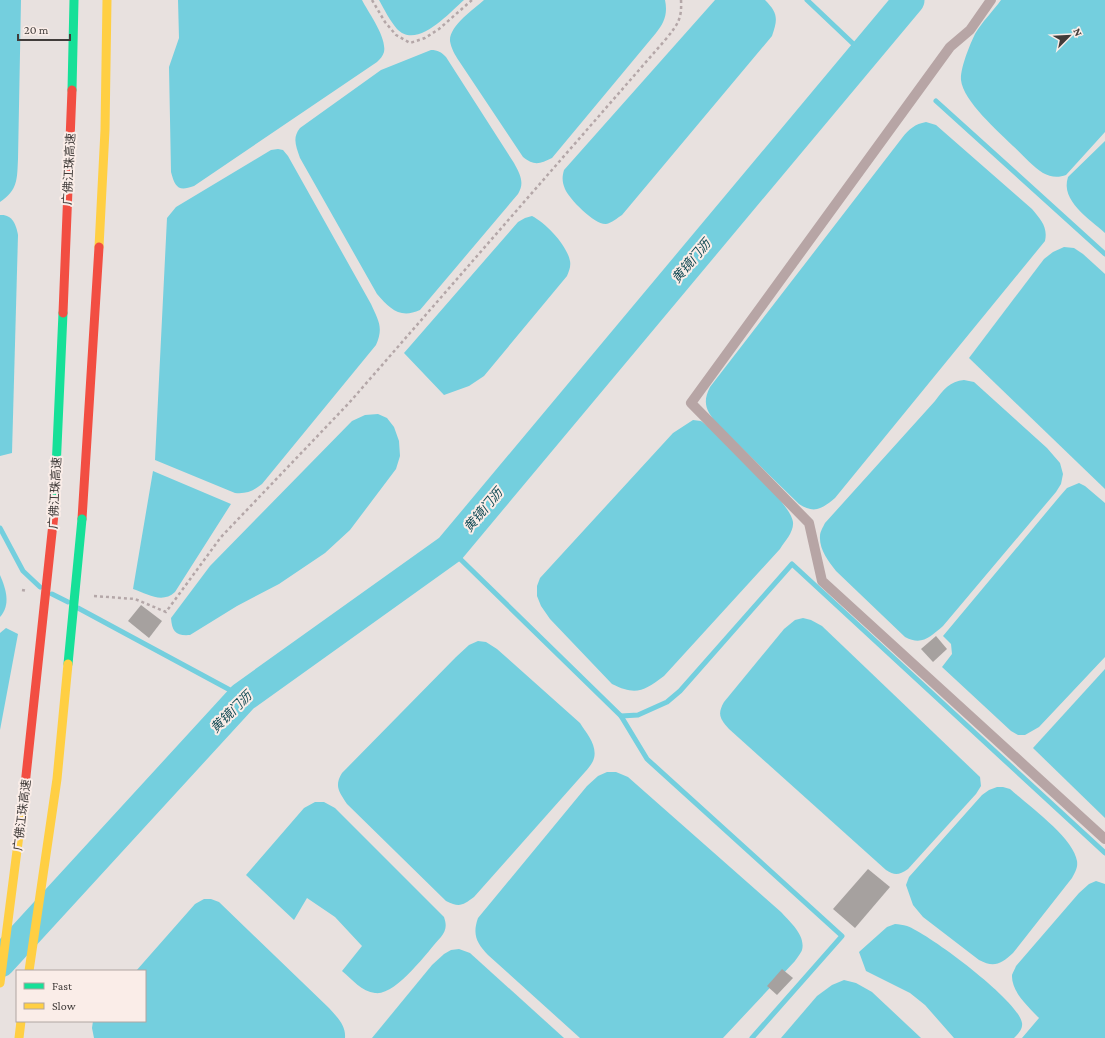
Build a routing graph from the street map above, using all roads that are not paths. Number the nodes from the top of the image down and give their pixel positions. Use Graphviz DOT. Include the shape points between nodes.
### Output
graph roads {
  1 [pos="74,0"];
  2 [pos="107,0"];
  3 [pos="991,0"];
  4 [pos="1105,839"];
  5 [pos="29,970"];
  6 [pos="0,983"];
  7 [pos="21,1022"];
  8 [pos="19,1038"];
  1 -- 6 [label="highway, 广佛江珠高速, bridge" via="72,121 54,514 27,775"];
  2 -- 5 [label="highway, bridge" via="107,67 98,275 82,519 57,779"];
  3 -- 4 [label="lane" via="970,30 950,46 692,403 809,523 822,581"];
  7 -- 8 [label="highway"];
}
